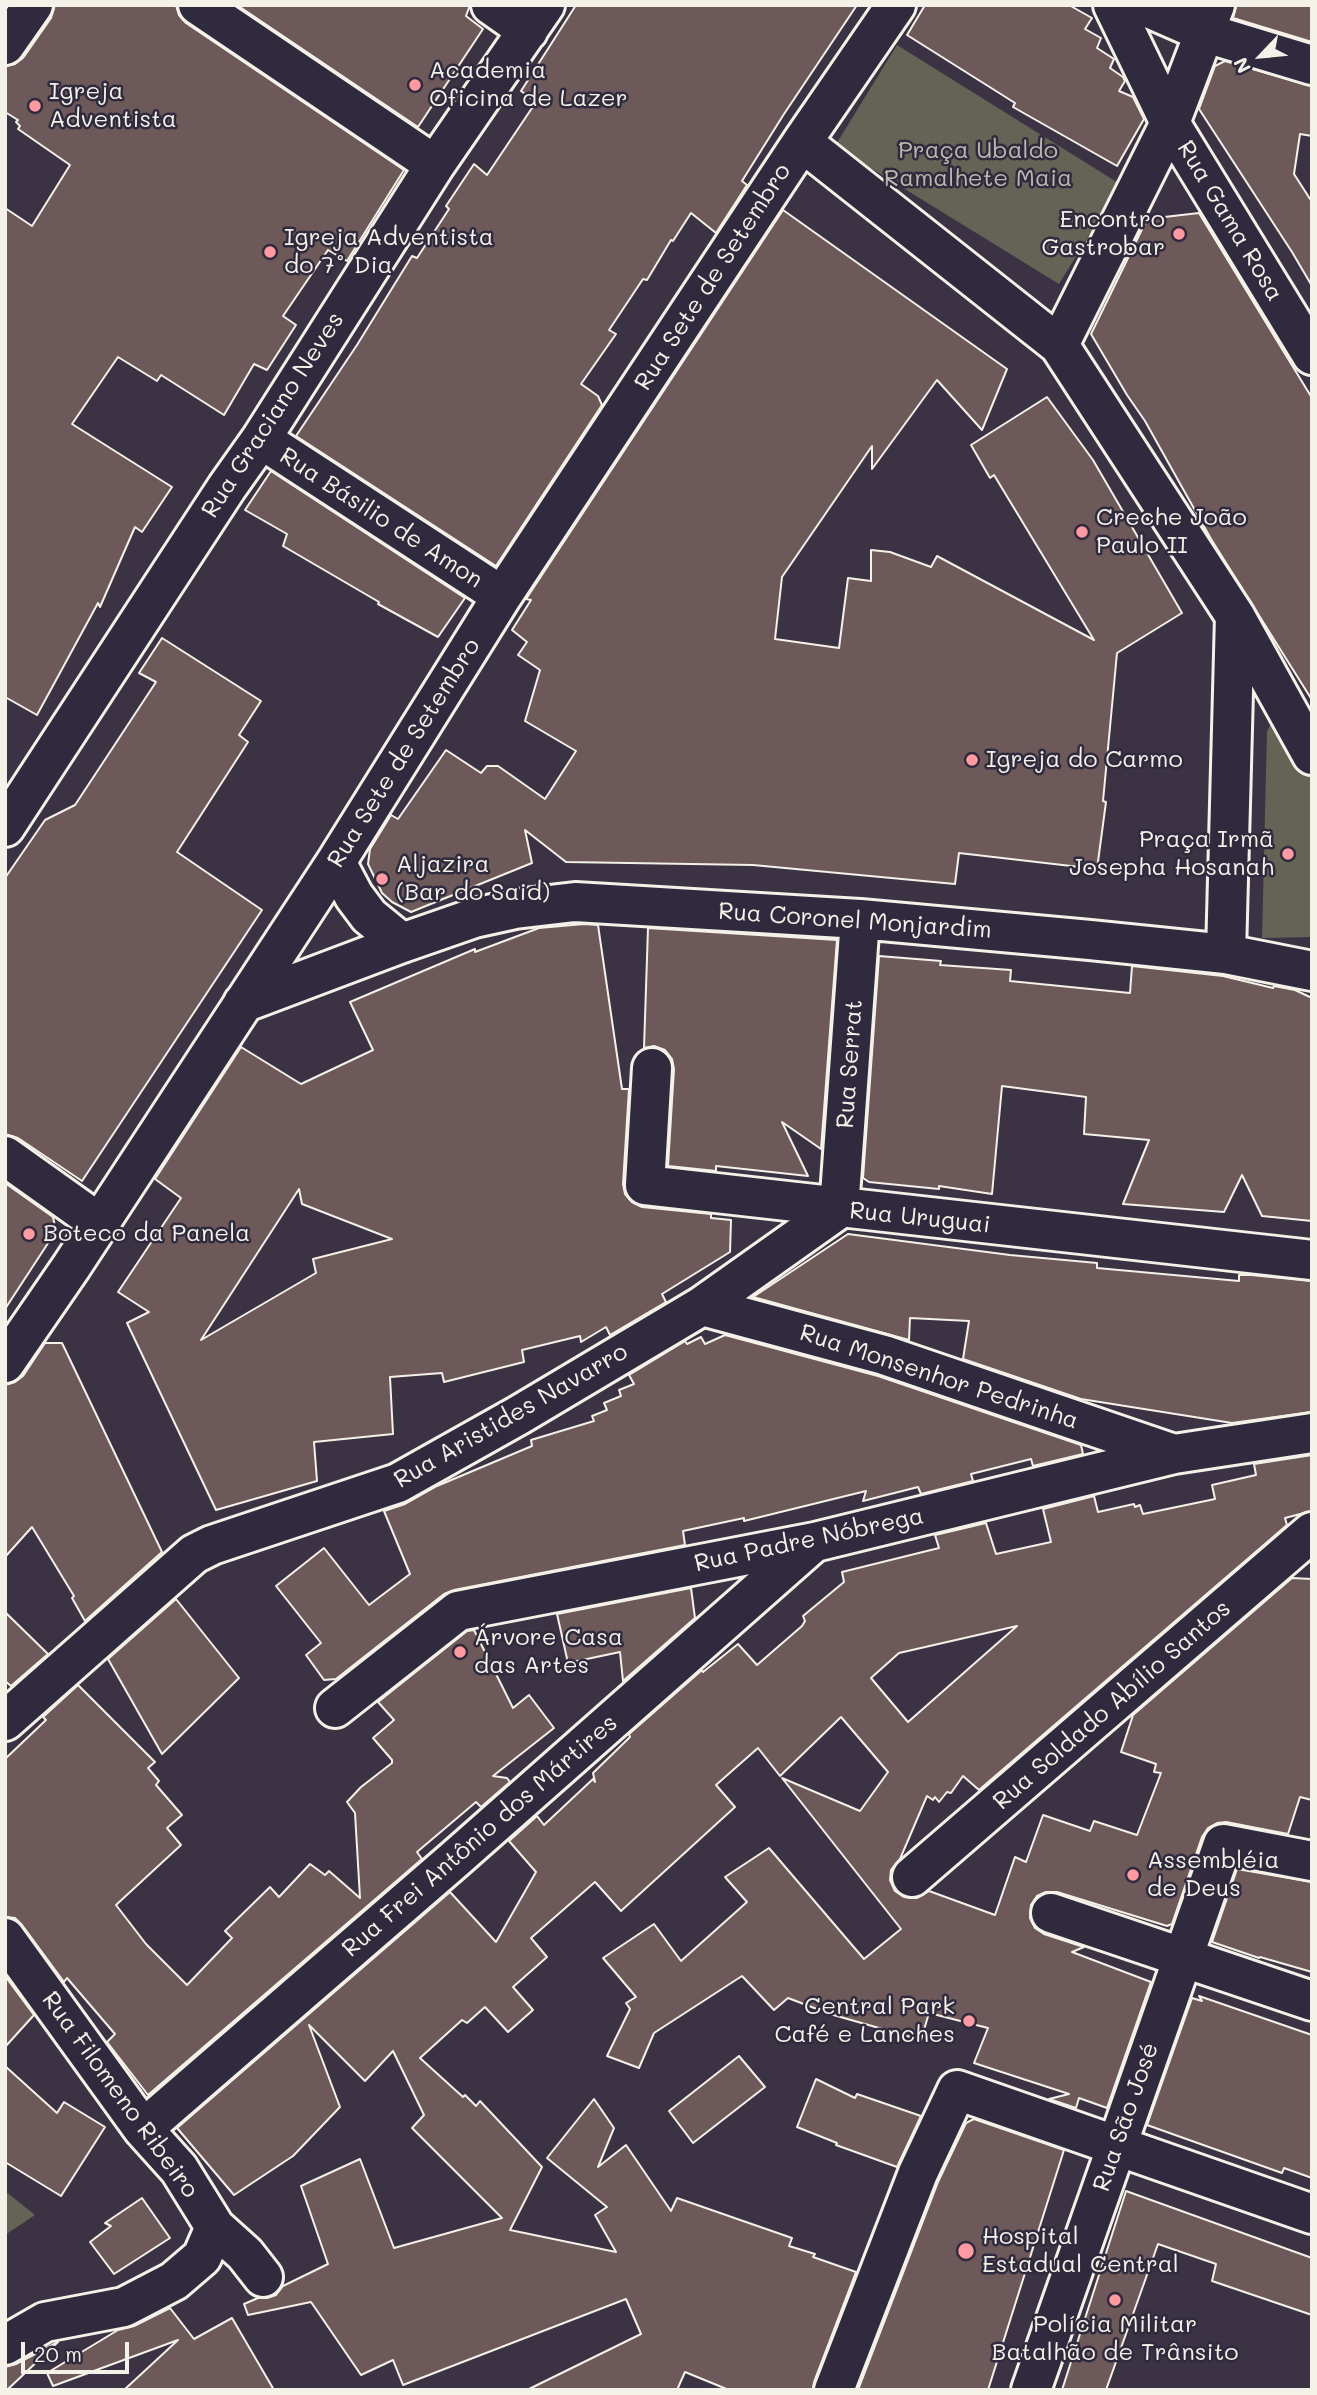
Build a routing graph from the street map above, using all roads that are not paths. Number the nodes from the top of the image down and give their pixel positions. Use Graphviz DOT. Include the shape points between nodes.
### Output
graph roads {
  1 [pos="33,5"];
  2 [pos="198,5"];
  3 [pos="491,5"];
  4 [pos="896,5"];
  5 [pos="1113,5"];
  6 [pos="1142,5"];
  7 [pos="537,18"];
  8 [pos="1211,19"];
  9 [pos="5,46"];
  10 [pos="1312,65"];
  11 [pos="1170,123"];
  12 [pos="802,142"];
  13 [pos="435,164"];
  14 [pos="1059,345"];
  15 [pos="1312,355"];
  16 [pos="261,439"];
  17 [pos="502,596"];
  18 [pos="1235,616"];
  19 [pos="1312,755"];
  20 [pos="5,827"];
  21 [pos="336,862"];
  22 [pos="860,919"];
  23 [pos="402,943"];
  24 [pos="1226,954"];
  25 [pos="1312,971"];
  26 [pos="243,1003"];
  27 [pos="652,1068"];
  28 [pos="5,1156"];
  29 [pos="839,1209"];
  30 [pos="99,1223"];
  31 [pos="1312,1260"];
  32 [pos="702,1306"];
  33 [pos="5,1363"];
  34 [pos="1312,1433"];
  35 [pos="1174,1454"];
  36 [pos="1312,1532"];
  37 [pos="815,1542"];
  38 [pos="335,1708"];
  39 [pos="5,1721"];
  40 [pos="1312,1861"];
  41 [pos="912,1877"];
  42 [pos="1051,1913"];
  43 [pos="5,1938"];
  44 [pos="1183,1956"];
  45 [pos="1312,2001"];
  46 [pos="144,2129"];
  47 [pos="1116,2146"];
  48 [pos="1312,2214"];
  49 [pos="209,2242"];
  50 [pos="263,2277"];
  51 [pos="5,2345"];
  52 [pos="834,2390"];
  53 [pos="1031,2390"];
  1 -- 9 [label="street"];
  2 -- 13 [label="street"];
  3 -- 7 [label="street"];
  4 -- 12 [label="street, Rua Sete de Setembro"];
  5 -- 11 [label="street, Rua Gama Rosa"];
  6 -- 8 [label="street"];
  7 -- 13 [label="street, Rua Graciano Neves"];
  8 -- 10 [label="street"];
  8 -- 11 [label="street"];
  11 -- 14 [label="street"];
  11 -- 15 [label="street, Rua Gama Rosa"];
  12 -- 14 [label="street"];
  12 -- 17 [label="street, Rua Sete de Setembro"];
  13 -- 16 [label="street, Rua Graciano Neves"];
  14 -- 18 [label="street"];
  16 -- 17 [label="street, Rua Básilio de Amon"];
  16 -- 20 [label="street, Rua Graciano Neves"];
  17 -- 21 [label="street, Rua Sete de Setembro"];
  18 -- 19 [label="street"];
  18 -- 24 [label="street"];
  21 -- 23 [label="street" via="369,916"];
  21 -- 26 [label="street, Rua Sete de Setembro"];
  22 -- 23 [label="street, Rua Coronel Monjardim" via="575,902 474,918"];
  22 -- 24 [label="street, Rua Coronel Monjardim"];
  22 -- 29 [label="street, Rua Serrat"];
  23 -- 26 [label="street, Rua Coronel Monjardim"];
  24 -- 25 [label="street, Rua Coronel Monjardim"];
  26 -- 30 [label="street, Rua Sete de Setembro"];
  27 -- 29 [label="street, Rua Uruguai" via="645,1185"];
  28 -- 30 [label="street"];
  29 -- 31 [label="street, Rua Uruguai"];
  29 -- 32 [label="street, Rua Aristides Navarro"];
  30 -- 33 [label="street, Rua Sete de Setembro"];
  32 -- 35 [label="street, Rua Monsenhor Pedrinha" via="884,1354"];
  32 -- 39 [label="street, Rua Aristides Navarro" via="398,1483 194,1554"];
  34 -- 35 [label="street, Rua Padre Nóbrega"];
  35 -- 37 [label="street, Rua Padre Nóbrega"];
  36 -- 41 [label="street, Rua Soldado Abílio Santos"];
  37 -- 38 [label="street, Rua Padre Nóbrega" via="458,1611"];
  37 -- 46 [label="street, Rua Frei Antônio dos Mártires"];
  40 -- 44 [label="street, Rua São José" via="1223,1844"];
  42 -- 44 [label="street"];
  43 -- 46 [label="street, Rua Filomeno Ribeiro"];
  44 -- 45 [label="street"];
  44 -- 47 [label="street, Rua São José"];
  46 -- 49 [label="street, Rua Filomeno Ribeiro" via="178,2169"];
  47 -- 48 [label="street"];
  47 -- 52 [label="street" via="957,2090 918,2173"];
  47 -- 53 [label="street, Rua São José"];
  49 -- 50 [label="street, Rua Filomeno Ribeiro" via="245,2254"];
  49 -- 51 [label="street" via="174,2281 124,2306 45,2322"];
}
